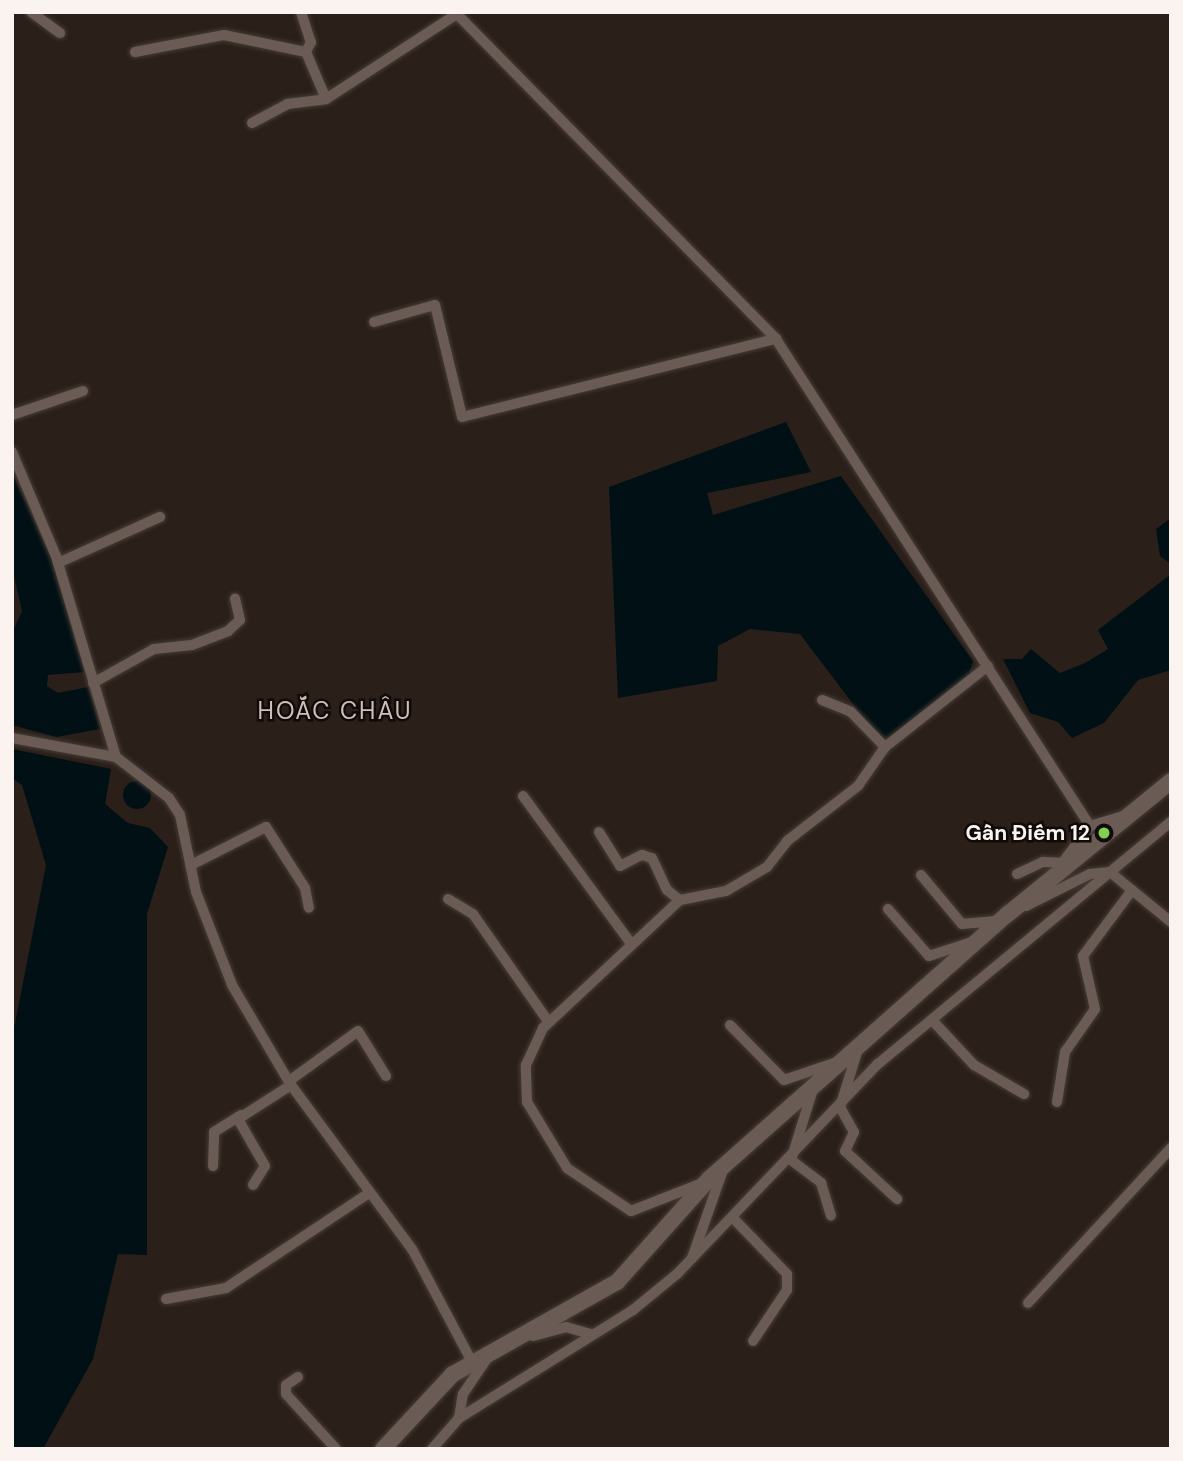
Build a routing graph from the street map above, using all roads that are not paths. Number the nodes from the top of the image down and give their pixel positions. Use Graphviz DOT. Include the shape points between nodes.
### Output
graph roads {
  1 [pos="31,12"];
  2 [pos="301,12"];
  3 [pos="456,13"];
  4 [pos="60,33"];
  5 [pos="135,52"];
  6 [pos="306,52"];
  7 [pos="326,99"];
  8 [pos="252,123"];
  9 [pos="374,322"];
  10 [pos="776,339"];
  11 [pos="83,391"];
  12 [pos="12,415"];
  13 [pos="12,452"];
  14 [pos="160,517"];
  15 [pos="58,563"];
  16 [pos="235,599"];
  17 [pos="988,666"];
  18 [pos="93,684"];
  19 [pos="822,700"];
  20 [pos="12,738"];
  21 [pos="885,747"];
  22 [pos="116,757"];
  23 [pos="1171,781"];
  24 [pos="523,796"];
  25 [pos="1136,811"];
  26 [pos="1171,822"];
  27 [pos="1090,827"];
  28 [pos="599,832"];
  29 [pos="1069,863"];
  30 [pos="191,865"];
  31 [pos="1110,872"];
  32 [pos="1017,874"];
  33 [pos="921,875"];
  34 [pos="1132,890"];
  35 [pos="448,899"];
  36 [pos="680,900"];
  37 [pos="309,908"];
  38 [pos="888,909"];
  39 [pos="1004,917"];
  40 [pos="1171,922"];
  41 [pos="978,941"];
  42 [pos="630,943"];
  43 [pos="932,1020"];
  44 [pos="548,1021"];
  45 [pos="730,1025"];
  46 [pos="854,1052"];
  47 [pos="386,1076"];
  48 [pos="290,1083"];
  49 [pos="813,1089"];
  50 [pos="1024,1094"];
  51 [pos="1057,1102"];
  52 [pos="840,1107"];
  53 [pos="241,1115"];
  54 [pos="1171,1148"];
  55 [pos="791,1160"];
  56 [pos="213,1167"];
  57 [pos="723,1170"];
  58 [pos="709,1179"];
  59 [pos="253,1185"];
  60 [pos="369,1194"];
  61 [pos="897,1199"];
  62 [pos="831,1215"];
  63 [pos="733,1218"];
  64 [pos="691,1260"];
  65 [pos="166,1299"];
  66 [pos="1028,1303"];
  67 [pos="591,1334"];
  68 [pos="753,1341"];
  69 [pos="499,1346"];
  70 [pos="472,1362"];
  71 [pos="298,1377"];
  72 [pos="459,1418"];
  73 [pos="336,1449"];
  74 [pos="383,1449"];
  75 [pos="432,1449"];
  1 -- 4 [label="street"];
  2 -- 6 [label="street" via="311,42"];
  3 -- 7 [label="street"];
  3 -- 10 [label="street"];
  5 -- 6 [label="street" via="224,35"];
  6 -- 7 [label="street"];
  7 -- 8 [label="street" via="287,104"];
  9 -- 10 [label="street" via="435,305 462,416"];
  10 -- 17 [label="street"];
  11 -- 12 [label="street"];
  13 -- 15 [label="street"];
  14 -- 15 [label="street"];
  15 -- 18 [label="street"];
  16 -- 18 [label="street" via="240,620 228,631 192,645 147,651"];
  17 -- 21 [label="street"];
  17 -- 27 [label="street"];
  18 -- 22 [label="street"];
  19 -- 21 [label="street" via="851,712"];
  20 -- 22 [label="street"];
  21 -- 36 [label="street" via="859,786 788,841 767,867 726,891"];
  22 -- 30 [label="street" via="161,789 180,814"];
  23 -- 25 [label="main road"];
  24 -- 42 [label="street"];
  25 -- 27 [label="street"];
  25 -- 29 [label="main road"];
  26 -- 31 [label="street"];
  27 -- 29 [label="street"];
  28 -- 36 [label="street" via="620,866 642,855 652,858 667,890"];
  29 -- 32 [label="street"];
  29 -- 39 [label="main road"];
  30 -- 37 [label="street" via="266,827 305,888"];
  30 -- 48 [label="street" via="232,985"];
  31 -- 34 [label="street"];
  31 -- 39 [label="street" via="1090,874"];
  31 -- 43 [label="street"];
  33 -- 39 [label="street" via="962,924"];
  34 -- 40 [label="street"];
  34 -- 51 [label="street" via="1083,956 1095,1009 1065,1052"];
  35 -- 44 [label="street" via="473,914"];
  36 -- 42 [label="street"];
  38 -- 41 [label="street" via="929,956"];
  39 -- 41 [label="main road"];
  41 -- 46 [label="main road"];
  42 -- 44 [label="street"];
  43 -- 50 [label="street" via="974,1065"];
  43 -- 52 [label="street" via="878,1064"];
  44 -- 58 [label="street" via="524,1081 537,1126 567,1168 631,1210 644,1211"];
  45 -- 46 [label="street" via="784,1080"];
  46 -- 49 [label="main road"];
  46 -- 52 [label="street"];
  47 -- 48 [label="street" via="358,1031"];
  48 -- 53 [label="street"];
  48 -- 60 [label="street"];
  49 -- 55 [label="street"];
  49 -- 57 [label="main road"];
  52 -- 55 [label="street"];
  52 -- 61 [label="street" via="855,1132 846,1154"];
  53 -- 56 [label="street" via="214,1132"];
  53 -- 59 [label="street" via="240,1125 265,1166"];
  54 -- 66 [label="street"];
  55 -- 62 [label="street" via="821,1183"];
  55 -- 63 [label="street"];
  57 -- 58 [label="main road"];
  57 -- 64 [label="street"];
  58 -- 69 [label="main road" via="617,1282"];
  60 -- 65 [label="street" via="226,1288"];
  60 -- 70 [label="street" via="412,1249"];
  63 -- 64 [label="street"];
  63 -- 68 [label="street" via="787,1274 786,1290"];
  64 -- 67 [label="street" via="633,1310"];
  67 -- 69 [label="street" via="556,1328"];
  67 -- 72 [label="street"];
  69 -- 70 [label="main road"];
  69 -- 72 [label="street" via="463,1394"];
  70 -- 74 [label="main road" via="424,1399"];
  71 -- 73 [label="street" via="286,1385 286,1394"];
  72 -- 75 [label="street"];
}
